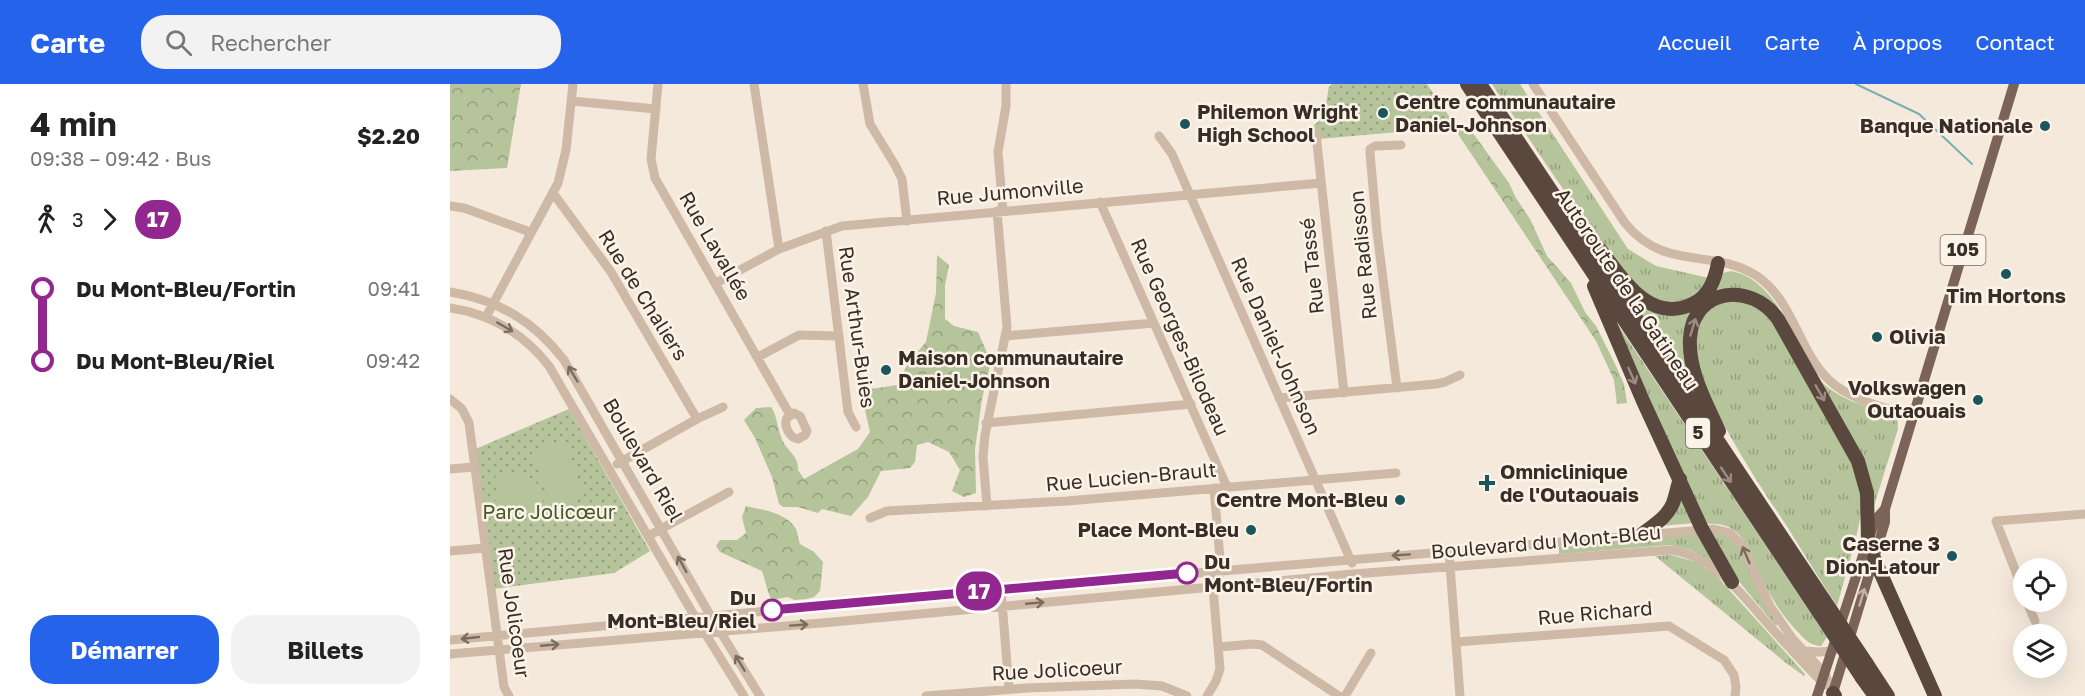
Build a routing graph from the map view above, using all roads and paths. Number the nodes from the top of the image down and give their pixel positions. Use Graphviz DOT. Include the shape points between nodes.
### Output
graph roads {
  1 [pos="573,84"];
  2 [pos="658,84"];
  3 [pos="754,84"];
  4 [pos="863,84"];
  5 [pos="1006,84"];
  6 [pos="1467,84"];
  7 [pos="1480,84"];
  8 [pos="1533,84"];
  9 [pos="2014,84"];
  10 [pos="572,101"];
  11 [pos="656,109"];
  12 [pos="1316,134"];
  13 [pos="1159,136"];
  14 [pos="1401,145"];
  15 [pos="1321,183"];
  16 [pos="1552,191"];
  17 [pos="553,193"];
  18 [pos="1190,195"];
  19 [pos="1100,202"];
  20 [pos="450,206"];
  21 [pos="1000,211"];
  22 [pos="907,221"];
  23 [pos="825,231"];
  24 [pos="530,232"];
  25 [pos="779,249"];
  26 [pos="1578,251"];
  27 [pos="1718,263"];
  28 [pos="716,283"];
  29 [pos="450,292"];
  30 [pos="493,303"];
  31 [pos="450,308"];
  32 [pos="486,317"];
  33 [pos="1154,323"];
  34 [pos="839,336"];
  35 [pos="1005,336"];
  36 [pos="758,357"];
  37 [pos="1460,375"];
  38 [pos="1397,388"];
  39 [pos="1344,393"];
  40 [pos="1279,398"];
  41 [pos="450,399"];
  42 [pos="1191,404"];
  43 [pos="723,407"];
  44 [pos="790,416"];
  45 [pos="1913,417"];
  46 [pos="697,419"];
  47 [pos="986,423"];
  48 [pos="856,427"];
  49 [pos="622,462"];
  50 [pos="474,467"];
  51 [pos="610,468"];
  52 [pos="1736,468"];
  53 [pos="450,470"];
  54 [pos="1396,473"];
  55 [pos="1316,479"];
  56 [pos="1680,479"];
  57 [pos="1227,487"];
  58 [pos="1214,488"];
  59 [pos="729,492"];
  60 [pos="987,506"];
  61 [pos="1884,509"];
  62 [pos="2085,514"];
  63 [pos="870,518"];
  64 [pos="662,528"];
  65 [pos="1702,529"];
  66 [pos="1641,535"];
  67 [pos="648,536"];
  68 [pos="1868,540"];
  69 [pos="486,548"];
  70 [pos="450,551"];
  71 [pos="1449,552"];
  72 [pos="1874,558"];
  73 [pos="1352,560"];
  74 [pos="1303,564"];
  75 [pos="2013,565"];
  76 [pos="1450,568"];
  77 [pos="1221,571"];
  78 [pos="1353,574"];
  79 [pos="1304,579"];
  80 [pos="1731,582"];
  81 [pos="1213,588"];
  82 [pos="1001,589"];
  83 [pos="1002,606"];
  84 [pos="2031,612"];
  85 [pos="710,615"];
  86 [pos="695,617"];
  87 [pos="2035,621"];
  88 [pos="720,631"];
  89 [pos="704,632"];
  90 [pos="498,636"];
  91 [pos="450,640"];
  92 [pos="1456,642"];
  93 [pos="1219,647"];
  94 [pos="500,649"];
  95 [pos="1804,651"];
  96 [pos="1833,651"];
  97 [pos="1371,653"];
  98 [pos="450,654"];
  99 [pos="1864,671"];
  100 [pos="1824,678"];
  101 [pos="1009,689"];
  102 [pos="947,695"];
  103 [pos="1833,695"];
  104 [pos="509,696"];
  105 [pos="744,696"];
  106 [pos="760,696"];
  107 [pos="926,696"];
  108 [pos="1187,696"];
  109 [pos="1207,696"];
  110 [pos="1339,696"];
  111 [pos="1345,696"];
  112 [pos="1460,696"];
  113 [pos="1735,696"];
  114 [pos="1817,696"];
  115 [pos="1875,696"];
  116 [pos="1888,696"];
  117 [pos="1935,696"];
  1 -- 10 [label="street"];
  2 -- 11 [label="street, Rue Lavallée"];
  3 -- 25 [label="street"];
  4 -- 22 [label="street" via="870,124 902,179"];
  5 -- 21 [label="street" via="998,152"];
  6 -- 26 [label="highway, Autoroute de la Gatineau / 5"];
  7 -- 16 [label="highway, Autoroute de la Gatineau / 5"];
  8 -- 27 [label="street" via="1625,223 1640,238 1668,254"];
  9 -- 45 [label="main road, 105"];
  10 -- 11 [label="street"];
  10 -- 17 [label="street" via="566,150"];
  11 -- 28 [label="street, Rue Lavallée" via="651,159 655,178"];
  12 -- 15 [label="street, Rue Tassé"];
  13 -- 18 [label="street, Rue Daniel-Johnson" via="1172,154"];
  14 -- 38 [label="street, Rue Radisson" via="1374,146 1370,153"];
  15 -- 18 [label="street, Rue Jumonville"];
  15 -- 39 [label="street, Rue Tassé"];
  16 -- 27 [label="highway" via="1634,291 1652,305 1676,309 1695,302 1711,286"];
  16 -- 52 [label="highway, Autoroute de la Gatineau / 5"];
  17 -- 24 [label="street"];
  17 -- 46 [label="street, Rue de Chaliers" via="611,272"];
  18 -- 19 [label="street, Rue Jumonville"];
  18 -- 40 [label="street, Rue Daniel-Johnson"];
  19 -- 21 [label="street, Rue Jumonville"];
  19 -- 33 [label="street, Rue Georges-Bilodeau"];
  20 -- 24 [label="street"];
  21 -- 22 [label="street, Rue Jumonville"];
  21 -- 35 [label="street"];
  22 -- 23 [label="street, Rue Jumonville"];
  23 -- 25 [label="street, Rue Jumonville"];
  23 -- 34 [label="street, Rue Arthur-Buies"];
  24 -- 30 [label="street"];
  25 -- 28 [label="street, Rue Jumonville"];
  26 -- 56 [label="highway, one-way"];
  26 -- 99 [label="highway, Autoroute de la Gatineau / 5, one-way, bridge" via="1820,614"];
  27 -- 45 [label="street" via="1749,271 1770,287 1786,308 1817,366 1834,385"];
  28 -- 36 [label="street, Rue Lavallée"];
  29 -- 30 [label="street, Boulevard Riel"];
  30 -- 32 [label="street"];
  49 -- 30 [label="street, Boulevard Riel, one-way" via="573,373 554,347 520,317"];
  31 -- 32 [label="street, Boulevard Riel"];
  32 -- 51 [label="street, Boulevard Riel, one-way" via="539,354"];
  33 -- 35 [label="street"];
  33 -- 42 [label="street, Rue Georges-Bilodeau"];
  34 -- 36 [label="street" via="799,335"];
  34 -- 48 [label="street, Rue Arthur-Buies" via="848,412"];
  35 -- 47 [label="street"];
  36 -- 44 [label="street, Rue Lavallée"];
  37 -- 38 [label="street" via="1445,382"];
  38 -- 39 [label="street"];
  39 -- 40 [label="street"];
  40 -- 55 [label="street, Rue Daniel-Johnson"];
  41 -- 50 [label="street, Rue Jolicoeur" via="466,416"];
  42 -- 47 [label="street"];
  42 -- 57 [label="street, Rue Georges-Bilodeau"];
  43 -- 46 [label="street"];
  45 -- 61 [label="main road, 105"];
  46 -- 49 [label="street"];
  47 -- 60 [label="street"];
  49 -- 51 [label="street"];
  49 -- 64 [label="street, Boulevard Riel"];
  50 -- 53 [label="street"];
  50 -- 69 [label="street, Rue Jolicoeur"];
  51 -- 67 [label="street, Boulevard Riel"];
  52 -- 68 [label="highway, one-way" via="1699,386 1690,345 1692,325 1701,310 1715,299 1733,294 1757,299 1774,313 1851,447 1866,487"];
  52 -- 99 [label="highway, Autoroute de la Gatineau / 5, bridge" via="1824,600"];
  54 -- 55 [label="street, Rue Lucien-Brault"];
  55 -- 57 [label="street, Rue Lucien-Brault"];
  55 -- 73 [label="street, Rue Daniel-Johnson"];
  56 -- 65 [label="highway"];
  56 -- 66 [label="highway" via="1670,509"];
  57 -- 58 [label="street, Rue Lucien-Brault"];
  58 -- 60 [label="street, Rue Lucien-Brault"];
  58 -- 77 [label="street"];
  59 -- 64 [label="street"];
  60 -- 63 [label="street, Rue Lucien-Brault" via="887,511"];
  61 -- 68 [label="main road, 105"];
  61 -- 72 [label="main road, 105" via="1885,522"];
  62 -- 75 [label="street" via="1996,521"];
  64 -- 67 [label="street"];
  85 -- 64 [label="street, Boulevard Riel, one-way"];
  65 -- 66 [label="street, Boulevard du Mont-Bleu"];
  65 -- 80 [label="highway"];
  95 -- 65 [label="street, Boulevard du Mont-Bleu, one-way" via="1766,598 1739,541 1722,530"];
  66 -- 71 [label="street, Boulevard du Mont-Bleu"];
  67 -- 86 [label="street, Boulevard Riel"];
  68 -- 96 [label="main road, 105"];
  69 -- 70 [label="street"];
  69 -- 90 [label="street, Rue Jolicoeur"];
  71 -- 73 [label="street, Boulevard du Mont-Bleu, one-way"];
  71 -- 76 [label="street"];
  103 -- 72 [label="main road, 105, one-way"];
  72 -- 117 [label="highway"];
  73 -- 74 [label="street, Boulevard du Mont-Bleu"];
  73 -- 78 [label="street, Rue Daniel-Johnson"];
  74 -- 77 [label="street, Boulevard du Mont-Bleu"];
  74 -- 79 [label="street"];
  76 -- 78 [label="street, Boulevard du Mont-Bleu"];
  76 -- 80 [label="street, Boulevard du Mont-Bleu" via="1671,550 1705,561"];
  76 -- 92 [label="street"];
  77 -- 81 [label="street"];
  77 -- 82 [label="street, Boulevard du Mont-Bleu"];
  78 -- 79 [label="street, Boulevard du Mont-Bleu"];
  79 -- 81 [label="street, Boulevard du Mont-Bleu"];
  80 -- 100 [label="street, Boulevard du Mont-Bleu"];
  83 -- 81 [label="street, Boulevard du Mont-Bleu, one-way"];
  81 -- 93 [label="street"];
  82 -- 83 [label="street"];
  82 -- 85 [label="street, Boulevard du Mont-Bleu"];
  88 -- 83 [label="street, Boulevard du Mont-Bleu, one-way"];
  83 -- 101 [label="street"];
  84 -- 87 [label="street"];
  85 -- 86 [label="street, Boulevard du Mont-Bleu"];
  85 -- 88 [label="street, Boulevard Riel"];
  86 -- 89 [label="street, Boulevard Riel"];
  86 -- 90 [label="street, Boulevard du Mont-Bleu"];
  88 -- 89 [label="street, Boulevard du Mont-Bleu"];
  106 -- 88 [label="street, Boulevard Riel, one-way"];
  94 -- 89 [label="street, Boulevard du Mont-Bleu, one-way"];
  89 -- 105 [label="street, Boulevard Riel"];
  90 -- 91 [label="street, Boulevard du Mont-Bleu, one-way"];
  90 -- 94 [label="street, Rue Jolicoeur"];
  92 -- 112 [label="street"];
  92 -- 113 [label="street, Rue Richard" via="1675,627 1729,664 1736,682"];
  93 -- 109 [label="street" via="1219,674"];
  93 -- 110 [label="street" via="1262,645"];
  94 -- 98 [label="street, Boulevard du Mont-Bleu"];
  94 -- 104 [label="street, Rue Jolicoeur" via="504,687"];
  95 -- 96 [label="street"];
  95 -- 100 [label="street, Boulevard du Mont-Bleu"];
  96 -- 100 [label="main road, 105"];
  97 -- 111 [label="street"];
  99 -- 115 [label="highway, Autoroute de la Gatineau / 5"];
  99 -- 116 [label="highway, Autoroute de la Gatineau / 5"];
  100 -- 103 [label="street, Boulevard du Mont-Bleu"];
  100 -- 114 [label="main road"];
  101 -- 102 [label="street, Rue Jolicoeur"];
  101 -- 108 [label="street, Rue Jolicoeur" via="1135,684 1162,686"];
  102 -- 107 [label="street, Rue Jolicoeur"];
}
